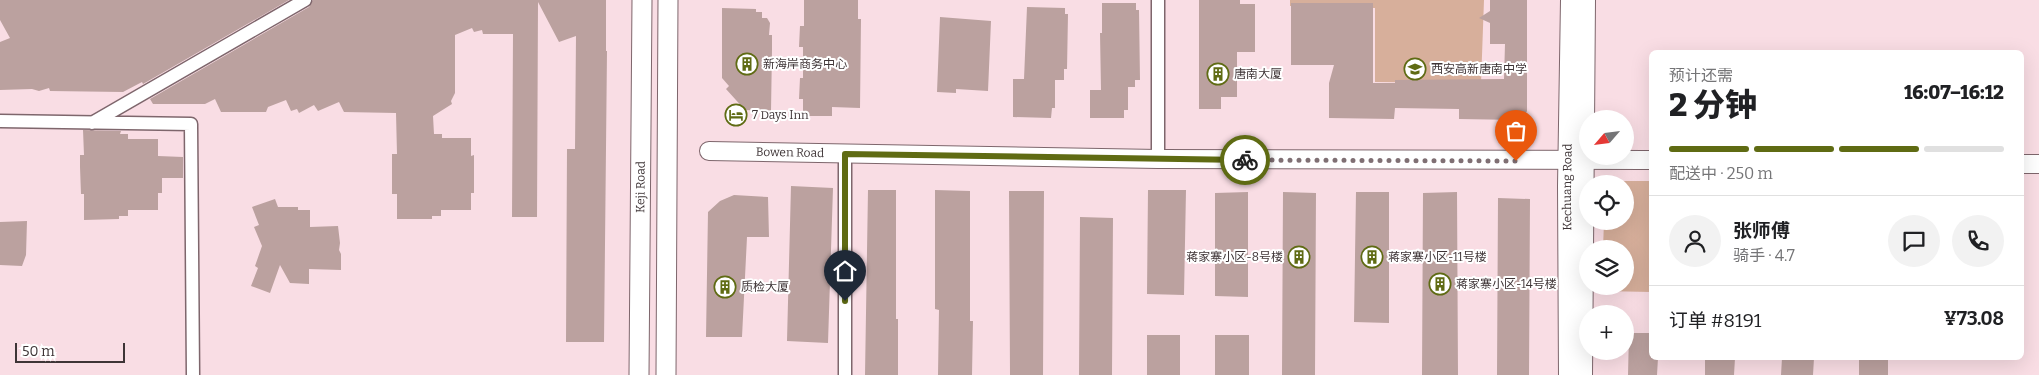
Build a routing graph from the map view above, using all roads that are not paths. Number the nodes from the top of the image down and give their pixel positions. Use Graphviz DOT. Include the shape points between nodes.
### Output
graph roads {
  1 [pos="305,0"];
  2 [pos="642,0"];
  3 [pos="668,0"];
  4 [pos="1158,0"];
  5 [pos="1570,0"];
  6 [pos="1586,0"];
  7 [pos="1585,110"];
  8 [pos="0,121"];
  9 [pos="92,123"];
  10 [pos="709,151"];
  11 [pos="845,154"];
  12 [pos="1158,160"];
  13 [pos="1634,160"];
  14 [pos="1649,160"];
  15 [pos="1568,161"];
  16 [pos="1579,161"];
  17 [pos="2024,164"];
  18 [pos="2039,164"];
  19 [pos="1585,165"];
  20 [pos="193,375"];
  21 [pos="639,375"];
  22 [pos="666,375"];
  23 [pos="845,375"];
  24 [pos="1568,375"];
  25 [pos="1583,375"];
  1 -- 9 [label="street"];
  2 -- 21 [label="main road, Keji Road"];
  3 -- 22 [label="main road"];
  4 -- 12 [label="street"];
  5 -- 15 [label="street, Kechuang Road"];
  6 -- 7 [label="street, Kechuang Road"];
  8 -- 9 [label="street"];
  9 -- 20 [label="street" via="191,124"];
  10 -- 11 [label="street, Bowen Road"];
  11 -- 12 [label="street, Bowen Road"];
  11 -- 23 [label="street"];
  12 -- 15 [label="street, Bowen Road"];
  13 -- 14 [label="street, Bowen Road"];
  15 -- 16 [label="street, Bowen Road"];
  15 -- 24 [label="street, Kechuang Road"];
  17 -- 18 [label="street"];
  19 -- 25 [label="street, Kechuang Road"];
}
